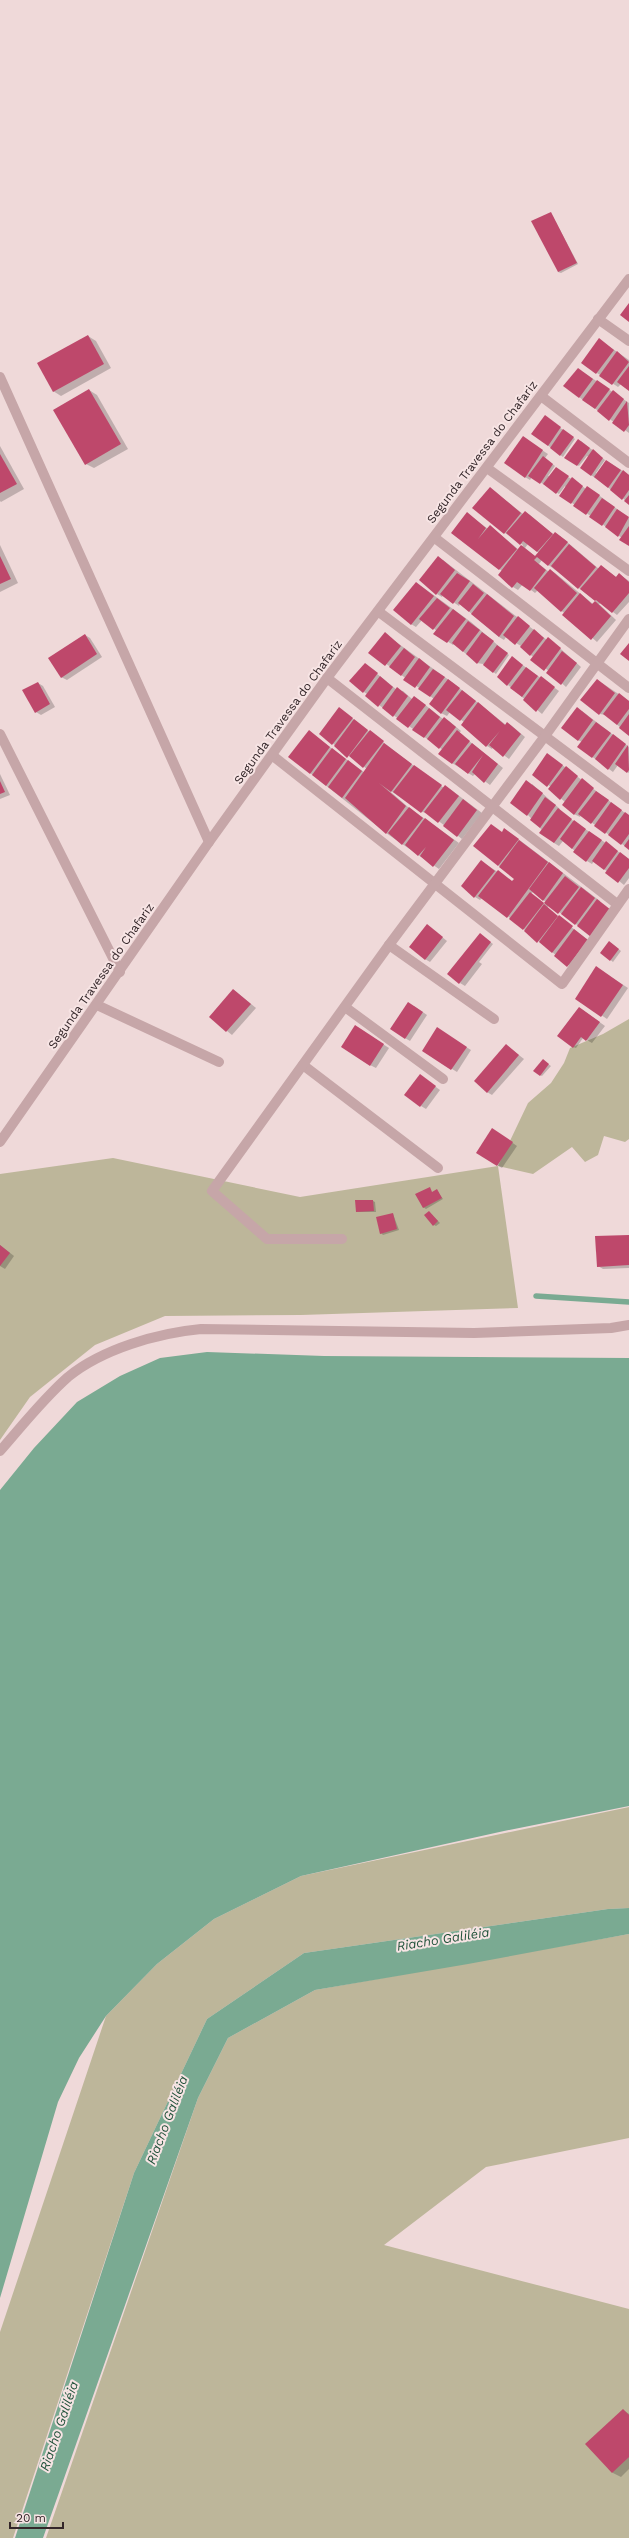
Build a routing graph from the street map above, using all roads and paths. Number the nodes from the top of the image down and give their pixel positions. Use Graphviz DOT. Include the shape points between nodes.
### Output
graph roads {
  1 [pos="629,279"];
  2 [pos="598,319"];
  3 [pos="629,341"];
  4 [pos="0,377"];
  5 [pos="541,396"];
  6 [pos="629,463"];
  7 [pos="486,468"];
  8 [pos="435,538"];
  9 [pos="629,571"];
  10 [pos="379,612"];
  11 [pos="629,619"];
  12 [pos="597,663"];
  13 [pos="327,678"];
  14 [pos="629,688"];
  15 [pos="0,734"];
  16 [pos="545,736"];
  17 [pos="273,756"];
  18 [pos="629,799"];
  19 [pos="493,806"];
  20 [pos="209,842"];
  21 [pos="435,885"];
  22 [pos="629,889"];
  23 [pos="617,904"];
  24 [pos="389,945"];
  25 [pos="120,972"];
  26 [pos="98,1005"];
  27 [pos="345,1007"];
  28 [pos="494,1019"];
  29 [pos="219,1062"];
  30 [pos="303,1065"];
  31 [pos="443,1079"];
  32 [pos="0,1142"];
  33 [pos="438,1168"];
  34 [pos="342,1239"];
  35 [pos="629,1325"];
  36 [pos="0,1451"];
  1 -- 2 [label="street, Segunda Travessa do Chafariz"];
  2 -- 3 [label="street"];
  2 -- 5 [label="street, Segunda Travessa do Chafariz"];
  4 -- 20 [label="street"];
  5 -- 6 [label="street"];
  5 -- 7 [label="street, Segunda Travessa do Chafariz"];
  7 -- 8 [label="street, Segunda Travessa do Chafariz"];
  7 -- 9 [label="street"];
  8 -- 10 [label="street, Segunda Travessa do Chafariz"];
  8 -- 12 [label="street"];
  10 -- 13 [label="street, Segunda Travessa do Chafariz"];
  10 -- 16 [label="street"];
  11 -- 12 [label="street"];
  12 -- 14 [label="street"];
  12 -- 16 [label="street"];
  13 -- 17 [label="street, Segunda Travessa do Chafariz"];
  13 -- 19 [label="street"];
  15 -- 25 [label="street"];
  16 -- 18 [label="street"];
  16 -- 19 [label="street"];
  17 -- 20 [label="street, Segunda Travessa do Chafariz"];
  17 -- 21 [label="street"];
  19 -- 21 [label="street"];
  19 -- 23 [label="street"];
  20 -- 25 [label="street, Segunda Travessa do Chafariz"];
  21 -- 23 [label="street" via="562,984"];
  21 -- 24 [label="street"];
  22 -- 23 [label="street"];
  24 -- 27 [label="street"];
  24 -- 28 [label="street"];
  25 -- 26 [label="street, Segunda Travessa do Chafariz"];
  26 -- 29 [label="street"];
  26 -- 32 [label="street, Segunda Travessa do Chafariz"];
  27 -- 30 [label="street"];
  27 -- 31 [label="street"];
  30 -- 33 [label="street"];
  30 -- 34 [label="street" via="212,1191 267,1239"];
  35 -- 36 [label="street" via="611,1328 474,1333 201,1329 174,1332 126,1347 69,1376"];
}
